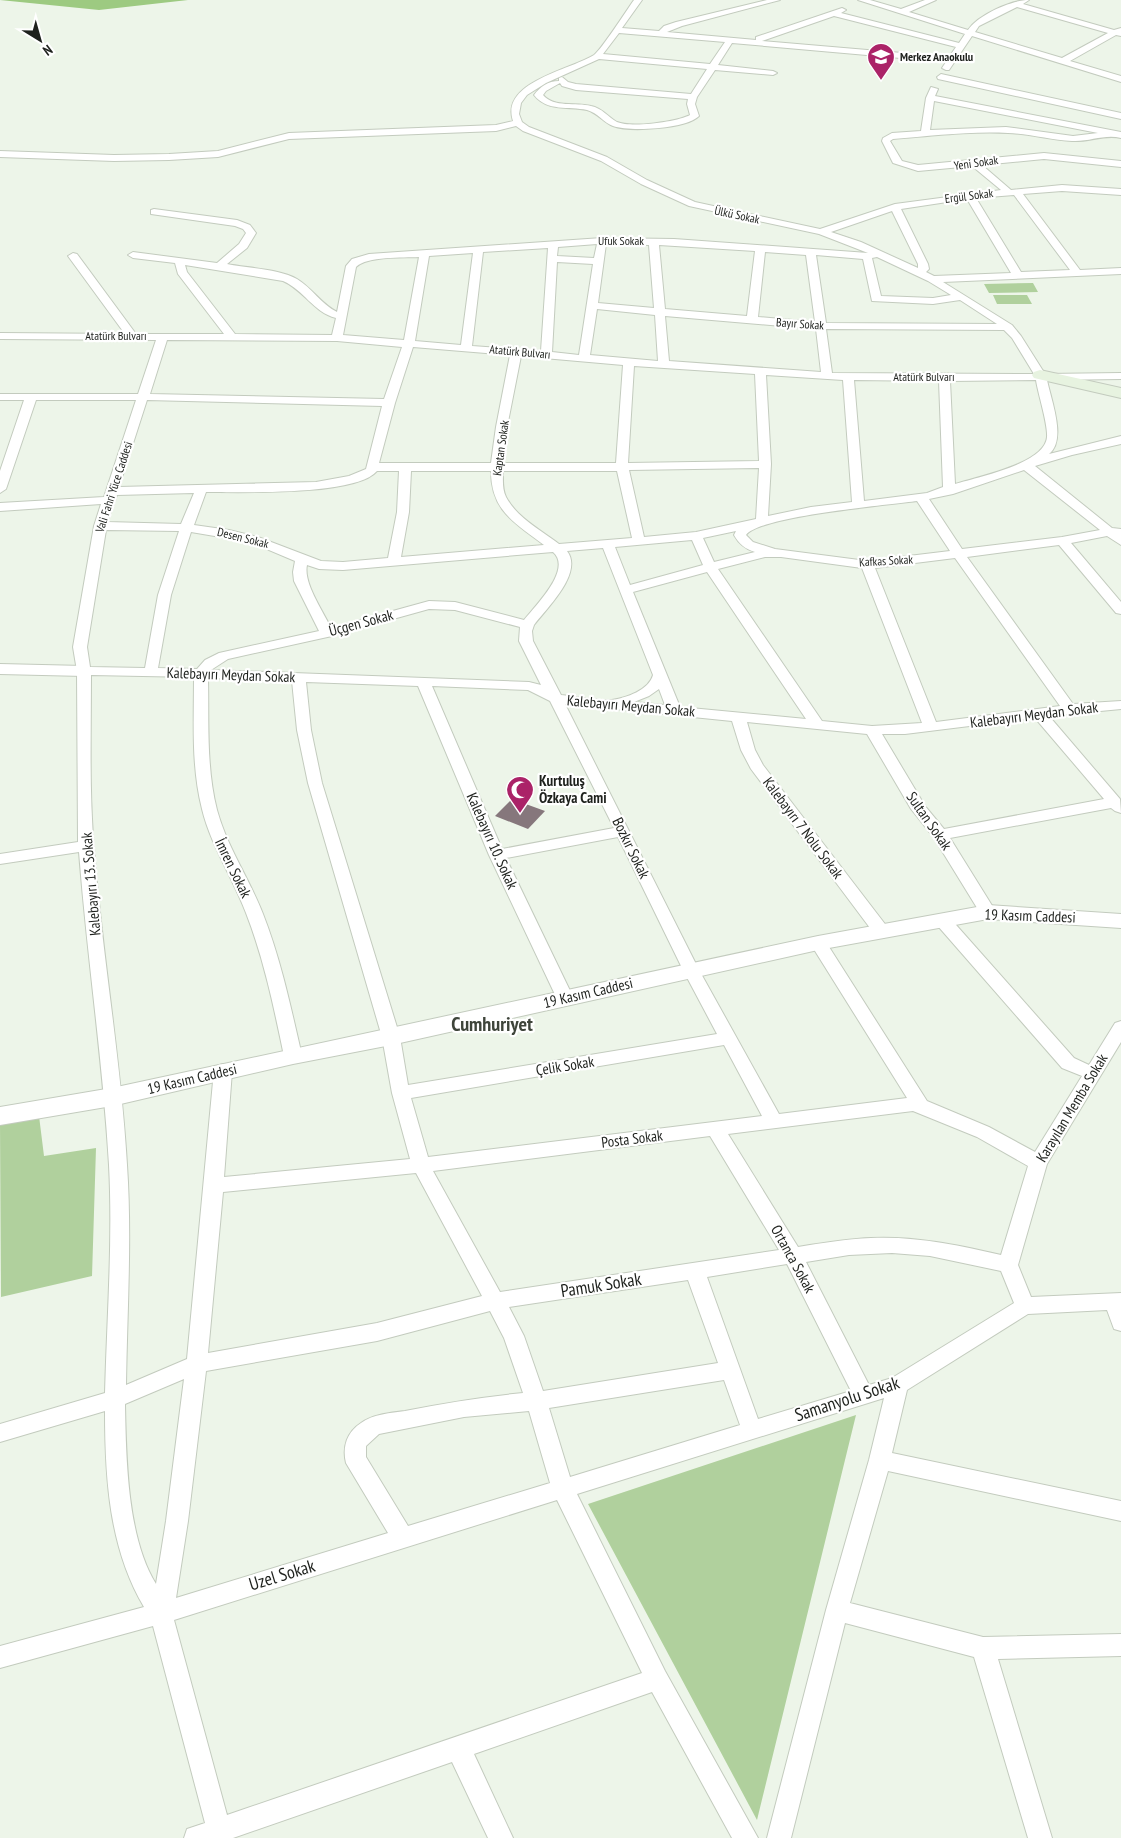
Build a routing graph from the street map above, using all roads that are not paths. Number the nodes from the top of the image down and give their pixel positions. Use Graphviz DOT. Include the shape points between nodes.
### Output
graph roads {
  1 [pos="638,0"];
  2 [pos="776,0"];
  3 [pos="932,0"];
  4 [pos="1025,0"];
  5 [pos="863,2"];
  6 [pos="1016,4"];
  7 [pos="850,8"];
  8 [pos="901,12"];
  9 [pos="833,14"];
  10 [pos="616,30"];
  11 [pos="1119,32"];
  12 [pos="662,33"];
  13 [pos="970,34"];
  14 [pos="731,39"];
  15 [pos="753,41"];
  16 [pos="960,46"];
  17 [pos="598,56"];
  18 [pos="950,60"];
  19 [pos="1063,61"];
  20 [pos="712,68"];
  21 [pos="773,73"];
  22 [pos="563,76"];
  23 [pos="941,77"];
  24 [pos="1121,79"];
  25 [pos="692,97"];
  26 [pos="930,98"];
  27 [pos="1121,116"];
  28 [pos="518,123"];
  29 [pos="1108,132"];
  30 [pos="925,133"];
  31 [pos="1121,135"];
  32 [pos="0,154"];
  33 [pos="974,163"];
  34 [pos="1121,164"];
  35 [pos="1012,191"];
  36 [pos="1121,192"];
  37 [pos="970,196"];
  38 [pos="895,207"];
  39 [pos="154,212"];
  40 [pos="821,232"];
  41 [pos="602,241"];
  42 [pos="654,241"];
  43 [pos="553,244"];
  44 [pos="760,248"];
  45 [pos="478,250"];
  46 [pos="811,252"];
  47 [pos="878,253"];
  48 [pos="133,254"];
  49 [pos="424,254"];
  50 [pos="73,256"];
  51 [pos="867,256"];
  52 [pos="554,260"];
  53 [pos="181,261"];
  54 [pos="600,261"];
  55 [pos="219,266"];
  56 [pos="1121,271"];
  57 [pos="919,272"];
  58 [pos="1077,273"];
  59 [pos="1018,275"];
  60 [pos="932,279"];
  61 [pos="962,297"];
  62 [pos="593,306"];
  63 [pos="660,312"];
  64 [pos="341,316"];
  65 [pos="752,320"];
  66 [pos="821,326"];
  67 [pos="1008,327"];
  68 [pos="0,336"];
  69 [pos="132,336"];
  70 [pos="163,336"];
  71 [pos="232,337"];
  72 [pos="337,338"];
  73 [pos="409,343"];
  74 [pos="466,348"];
  75 [pos="516,352"];
  76 [pos="546,355"];
  77 [pos="584,358"];
  78 [pos="629,362"];
  79 [pos="664,365"];
  80 [pos="760,371"];
  81 [pos="827,375"];
  82 [pos="1040,375"];
  83 [pos="848,376"];
  84 [pos="1121,376"];
  85 [pos="944,378"];
  86 [pos="1121,393"];
  87 [pos="144,396"];
  88 [pos="0,397"];
  89 [pos="31,397"];
  90 [pos="389,403"];
  91 [pos="1051,429"];
  92 [pos="1121,440"];
  93 [pos="1092,446"];
  94 [pos="765,464"];
  95 [pos="1027,466"];
  96 [pos="373,467"];
  97 [pos="405,467"];
  98 [pos="622,467"];
  99 [pos="496,468"];
  100 [pos="0,489"];
  101 [pos="200,489"];
  102 [pos="949,490"];
  103 [pos="110,496"];
  104 [pos="921,497"];
  105 [pos="858,505"];
  106 [pos="0,507"];
  107 [pos="762,521"];
  108 [pos="100,526"];
  109 [pos="188,528"];
  110 [pos="726,529"];
  111 [pos="1116,531"];
  112 [pos="696,536"];
  113 [pos="741,537"];
  114 [pos="639,541"];
  115 [pos="1062,541"];
  116 [pos="1121,541"];
  117 [pos="608,545"];
  118 [pos="557,548"];
  119 [pos="780,553"];
  120 [pos="959,555"];
  121 [pos="302,559"];
  122 [pos="394,561"];
  123 [pos="867,565"];
  124 [pos="710,567"];
  125 [pos="625,590"];
  126 [pos="1121,610"];
  127 [pos="527,625"];
  128 [pos="328,633"];
  129 [pos="0,669"];
  130 [pos="84,670"];
  131 [pos="151,672"];
  132 [pos="660,674"];
  133 [pos="200,675"];
  134 [pos="299,678"];
  135 [pos="423,682"];
  136 [pos="556,700"];
  137 [pos="603,704"];
  138 [pos="1121,705"];
  139 [pos="1069,709"];
  140 [pos="674,710"];
  141 [pos="1039,713"];
  142 [pos="738,716"];
  143 [pos="816,723"];
  144 [pos="931,727"];
  145 [pos="872,730"];
  146 [pos="1118,806"];
  147 [pos="623,831"];
  148 [pos="940,835"];
  149 [pos="86,846"];
  150 [pos="498,856"];
  151 [pos="0,859"];
  152 [pos="988,912"];
  153 [pos="943,920"];
  154 [pos="1121,921"];
  155 [pos="882,932"];
  156 [pos="818,943"];
  157 [pos="691,970"];
  158 [pos="564,999"];
  159 [pos="1120,1034"];
  160 [pos="391,1037"];
  161 [pos="729,1038"];
  162 [pos="293,1056"];
  163 [pos="223,1072"];
  164 [pos="1093,1074"];
  165 [pos="402,1093"];
  166 [pos="112,1097"];
  167 [pos="921,1106"];
  168 [pos="0,1116"];
  169 [pos="774,1121"];
  170 [pos="715,1129"];
  171 [pos="1038,1162"];
  172 [pos="421,1165"];
  173 [pos="214,1185"];
  174 [pos="793,1256"];
  175 [pos="1008,1265"];
  176 [pos="695,1270"];
  177 [pos="496,1301"];
  178 [pos="1118,1301"];
  179 [pos="1025,1306"];
  180 [pos="1121,1323"];
  181 [pos="197,1364"];
  182 [pos="731,1370"];
  183 [pos="898,1384"];
  184 [pos="863,1394"];
  185 [pos="114,1400"];
  186 [pos="536,1401"];
  187 [pos="752,1430"];
  188 [pos="0,1433"];
  189 [pos="880,1460"];
  190 [pos="563,1490"];
  191 [pos="1121,1511"];
  192 [pos="403,1538"];
  193 [pos="837,1610"];
  194 [pos="161,1613"];
  195 [pos="1121,1646"];
  196 [pos="982,1648"];
  197 [pos="0,1657"];
  198 [pos="657,1679"];
  199 [pos="458,1748"];
  200 [pos="211,1835"];
  201 [pos="500,1838"];
  202 [pos="746,1838"];
  203 [pos="779,1838"];
  204 [pos="1040,1838"];
  1 -- 10 [label="street"];
  2 -- 12 [label="street" via="679,24"];
  3 -- 8 [label="street"];
  4 -- 6 [label="street"];
  5 -- 8 [label="street"];
  6 -- 11 [label="street"];
  6 -- 13 [label="street" via="976,24"];
  7 -- 9 [label="street"];
  8 -- 13 [label="street"];
  9 -- 15 [label="street"];
  9 -- 16 [label="street"];
  10 -- 12 [label="street"];
  10 -- 17 [label="street"];
  11 -- 19 [label="street"];
  12 -- 14 [label="street"];
  13 -- 16 [label="street"];
  13 -- 19 [label="street"];
  14 -- 15 [label="street"];
  14 -- 20 [label="street"];
  15 -- 18 [label="street"];
  16 -- 18 [label="street"];
  17 -- 20 [label="street"];
  17 -- 22 [label="street"];
  18 -- 23 [label="street"];
  19 -- 24 [label="street"];
  20 -- 21 [label="street"];
  20 -- 25 [label="street"];
  22 -- 25 [label="street" via="565,84 576,87"];
  22 -- 25 [label="street" via="539,96 550,102 595,110 623,126 693,119"];
  22 -- 28 [label="street" via="532,87 520,97 515,114"];
  23 -- 26 [label="street"];
  23 -- 27 [label="street"];
  26 -- 29 [label="street"];
  26 -- 30 [label="street"];
  28 -- 32 [label="street" via="496,128 295,136 218,154 185,156 127,158"];
  28 -- 40 [label="street, Ülkü Sokak" via="534,133 604,159 692,204"];
  29 -- 30 [label="street" via="1084,138 1008,130"];
  29 -- 31 [label="street"];
  30 -- 33 [label="street, Yeni Sokak" via="887,138 898,163 928,168"];
  33 -- 34 [label="street, Yeni Sokak" via="1044,156"];
  33 -- 35 [label="street"];
  35 -- 36 [label="street, Ergül Sokak" via="1073,188"];
  35 -- 37 [label="street, Ergül Sokak"];
  35 -- 58 [label="street"];
  37 -- 38 [label="street, Ergül Sokak"];
  37 -- 59 [label="street"];
  38 -- 40 [label="street, Ergül Sokak"];
  38 -- 57 [label="street" via="923,264 924,269"];
  39 -- 55 [label="street" via="247,227 251,233 243,246"];
  40 -- 47 [label="street, Ülkü Sokak"];
  41 -- 42 [label="street, Ufuk Sokak"];
  41 -- 43 [label="street, Ufuk Sokak"];
  41 -- 54 [label="street"];
  42 -- 44 [label="street, Ufuk Sokak"];
  42 -- 63 [label="street"];
  43 -- 45 [label="street, Ufuk Sokak"];
  43 -- 52 [label="street"];
  44 -- 46 [label="street, Ufuk Sokak"];
  44 -- 65 [label="street"];
  45 -- 49 [label="street, Ufuk Sokak"];
  45 -- 74 [label="street"];
  46 -- 51 [label="street, Ufuk Sokak"];
  46 -- 66 [label="street"];
  47 -- 51 [label="street, Ufuk Sokak"];
  47 -- 57 [label="street, Ülkü Sokak"];
  48 -- 53 [label="street"];
  49 -- 64 [label="street, Ufuk Sokak" via="364,258 351,266"];
  49 -- 73 [label="street"];
  50 -- 69 [label="street"];
  51 -- 61 [label="street" via="876,299"];
  52 -- 54 [label="street"];
  52 -- 76 [label="street"];
  53 -- 55 [label="street"];
  53 -- 71 [label="street" via="182,272"];
  54 -- 62 [label="street"];
  55 -- 64 [label="street" via="291,279 326,312"];
  56 -- 58 [label="street"];
  57 -- 60 [label="street, Ülkü Sokak"];
  58 -- 59 [label="street"];
  59 -- 60 [label="street"];
  60 -- 61 [label="street, Ülkü Sokak"];
  61 -- 67 [label="street, Ülkü Sokak"];
  62 -- 63 [label="street, Bayır Sokak"];
  62 -- 77 [label="street"];
  63 -- 65 [label="street, Bayır Sokak"];
  63 -- 79 [label="street"];
  64 -- 72 [label="street"];
  65 -- 66 [label="street, Bayır Sokak"];
  66 -- 67 [label="street, Bayır Sokak"];
  66 -- 81 [label="street"];
  67 -- 82 [label="street, Ülkü Sokak"];
  68 -- 69 [label="street, Atatürk Bulvarı"];
  69 -- 70 [label="street, Atatürk Bulvarı"];
  70 -- 71 [label="street, Atatürk Bulvarı"];
  70 -- 87 [label="street, Vali Fahri Yüce Caddesi"];
  71 -- 72 [label="street, Atatürk Bulvarı"];
  72 -- 73 [label="street, Atatürk Bulvarı"];
  73 -- 74 [label="street, Atatürk Bulvarı"];
  73 -- 90 [label="street"];
  74 -- 75 [label="street, Atatürk Bulvarı"];
  75 -- 76 [label="street, Atatürk Bulvarı"];
  75 -- 99 [label="street, Kaptan Sokak"];
  76 -- 77 [label="street, Atatürk Bulvarı"];
  77 -- 78 [label="street, Atatürk Bulvarı"];
  78 -- 79 [label="street, Atatürk Bulvarı"];
  78 -- 98 [label="street"];
  79 -- 80 [label="street, Atatürk Bulvarı"];
  80 -- 81 [label="street, Atatürk Bulvarı"];
  80 -- 94 [label="street"];
  81 -- 83 [label="street, Atatürk Bulvarı"];
  82 -- 84 [label="street, Atatürk Bulvarı"];
  82 -- 85 [label="street, Atatürk Bulvarı"];
  82 -- 86 [label="main road"];
  82 -- 91 [label="street"];
  83 -- 85 [label="street, Atatürk Bulvarı"];
  83 -- 105 [label="street"];
  85 -- 102 [label="street"];
  87 -- 89 [label="street"];
  87 -- 90 [label="street"];
  87 -- 103 [label="street, Vali Fahri Yüce Caddesi"];
  88 -- 89 [label="street"];
  89 -- 100 [label="street"];
  90 -- 96 [label="street"];
  91 -- 93 [label="street" via="1072,444"];
  91 -- 95 [label="street" via="1052,445"];
  92 -- 93 [label="street, Desen Sokak"];
  93 -- 95 [label="street, Desen Sokak"];
  94 -- 98 [label="street"];
  94 -- 107 [label="street"];
  95 -- 102 [label="street, Desen Sokak"];
  95 -- 111 [label="street"];
  96 -- 97 [label="street"];
  96 -- 101 [label="street" via="362,476 328,485"];
  97 -- 99 [label="street"];
  97 -- 122 [label="street" via="403,512"];
  98 -- 99 [label="street"];
  98 -- 114 [label="street"];
  99 -- 118 [label="street, Kaptan Sokak" via="500,498 523,522"];
  101 -- 103 [label="street"];
  101 -- 109 [label="street"];
  102 -- 104 [label="street, Desen Sokak"];
  103 -- 106 [label="street"];
  103 -- 108 [label="street, Vali Fahri Yüce Caddesi"];
  104 -- 105 [label="street, Desen Sokak"];
  104 -- 120 [label="street"];
  105 -- 107 [label="street, Desen Sokak"];
  107 -- 110 [label="street, Desen Sokak"];
  107 -- 113 [label="street" via="745,528"];
  108 -- 109 [label="street, Desen Sokak"];
  108 -- 130 [label="street, Vali Fahri Yüce Caddesi" via="80,647"];
  109 -- 121 [label="street, Desen Sokak" via="251,538 280,547"];
  109 -- 131 [label="street" via="165,594"];
  110 -- 112 [label="street, Desen Sokak"];
  110 -- 113 [label="street" via="736,531"];
  111 -- 115 [label="street, Kafkas Sokak"];
  111 -- 116 [label="street"];
  112 -- 114 [label="street, Desen Sokak"];
  112 -- 124 [label="street"];
  113 -- 119 [label="street" via="754,547"];
  113 -- 124 [label="street" via="745,547 740,556"];
  114 -- 117 [label="street, Desen Sokak"];
  115 -- 120 [label="street, Kafkas Sokak"];
  115 -- 126 [label="street"];
  117 -- 118 [label="street, Desen Sokak"];
  117 -- 125 [label="street"];
  118 -- 122 [label="street, Desen Sokak"];
  118 -- 127 [label="street" via="566,559 564,574"];
  119 -- 123 [label="street, Kafkas Sokak"];
  119 -- 124 [label="street, Kafkas Sokak" via="756,554"];
  120 -- 123 [label="street, Kafkas Sokak"];
  120 -- 139 [label="street"];
  121 -- 122 [label="street, Desen Sokak" via="334,566"];
  121 -- 128 [label="street" via="301,581"];
  123 -- 144 [label="street"];
  124 -- 125 [label="street, Kafkas Sokak"];
  124 -- 143 [label="street"];
  125 -- 132 [label="street"];
  127 -- 128 [label="street, Üçgen Sokak" via="455,606 434,604"];
  127 -- 136 [label="street, Bozkır Sokak" via="526,640"];
  128 -- 133 [label="street, Üçgen Sokak" via="224,656 209,663"];
  129 -- 130 [label="street"];
  130 -- 131 [label="street, Kalebayırı Meydan Sokak"];
  130 -- 149 [label="street, Kalebayırı 13. Sokak"];
  131 -- 133 [label="street, Kalebayırı Meydan Sokak"];
  132 -- 137 [label="street" via="657,684 638,696"];
  132 -- 140 [label="street"];
  133 -- 134 [label="street, Kalebayırı Meydan Sokak"];
  133 -- 162 [label="street, İmren Sokak" via="204,778 209,808 226,856 260,928"];
  134 -- 135 [label="street, Kalebayırı Meydan Sokak"];
  134 -- 160 [label="street" via="304,730 315,783"];
  135 -- 136 [label="street, Kalebayırı Meydan Sokak" via="529,686"];
  135 -- 150 [label="street, Kalebayırı 10. Sokak"];
  136 -- 137 [label="street, Kalebayırı Meydan Sokak"];
  136 -- 147 [label="street, Bozkır Sokak"];
  137 -- 140 [label="street, Kalebayırı Meydan Sokak"];
  138 -- 139 [label="street, Kalebayırı Meydan Sokak"];
  139 -- 141 [label="street, Kalebayırı Meydan Sokak"];
  140 -- 142 [label="street, Kalebayırı Meydan Sokak"];
  141 -- 144 [label="street, Kalebayırı Meydan Sokak"];
  141 -- 146 [label="street"];
  142 -- 143 [label="street, Kalebayırı Meydan Sokak"];
  142 -- 155 [label="street, Kalebayırı 7 Nolu Sokak" via="756,766"];
  143 -- 145 [label="street, Kalebayırı Meydan Sokak"];
  144 -- 145 [label="street, Kalebayırı Meydan Sokak"];
  145 -- 148 [label="street, Sultan Sokak" via="919,809"];
  146 -- 148 [label="street"];
  147 -- 150 [label="street"];
  147 -- 157 [label="street, Bozkır Sokak"];
  148 -- 152 [label="street, Sultan Sokak"];
  149 -- 151 [label="street"];
  149 -- 166 [label="street, Kalebayırı 13. Sokak"];
  150 -- 158 [label="street, Kalebayırı 10. Sokak"];
  152 -- 153 [label="street, 19 Kasım Caddesi"];
  152 -- 154 [label="street, 19 Kasım Caddesi"];
  153 -- 155 [label="street, 19 Kasım Caddesi"];
  153 -- 164 [label="street" via="1068,1063"];
  155 -- 156 [label="street, 19 Kasım Caddesi"];
  156 -- 157 [label="street, 19 Kasım Caddesi"];
  156 -- 167 [label="street"];
  157 -- 158 [label="street, 19 Kasım Caddesi"];
  157 -- 161 [label="street, Bozkır Sokak"];
  158 -- 160 [label="street, 19 Kasım Caddesi"];
  159 -- 164 [label="street, Karayılan Memba Sokak"];
  160 -- 162 [label="street, 19 Kasım Caddesi"];
  160 -- 165 [label="street"];
  161 -- 165 [label="street, Çelik Sokak"];
  161 -- 169 [label="street, Bozkır Sokak"];
  162 -- 163 [label="street, 19 Kasım Caddesi"];
  163 -- 166 [label="street, 19 Kasım Caddesi"];
  163 -- 173 [label="street"];
  164 -- 171 [label="street, Karayılan Memba Sokak"];
  165 -- 172 [label="street"];
  166 -- 168 [label="street, 19 Kasım Caddesi"];
  166 -- 185 [label="street, Kalebayırı 13. Sokak" via="118,1167 119,1247"];
  167 -- 169 [label="street, Posta Sokak" via="903,1105"];
  167 -- 171 [label="street, Posta Sokak" via="983,1132"];
  169 -- 170 [label="street, Posta Sokak"];
  170 -- 172 [label="street, Posta Sokak"];
  170 -- 174 [label="street, Ortanca Sokak"];
  171 -- 175 [label="street, Karayılan Memba Sokak"];
  172 -- 173 [label="street, Posta Sokak"];
  172 -- 177 [label="street"];
  173 -- 181 [label="street"];
  174 -- 175 [label="street, Pamuk Sokak" via="874,1244 913,1245"];
  174 -- 176 [label="street, Pamuk Sokak"];
  174 -- 184 [label="street, Ortanca Sokak"];
  175 -- 179 [label="street"];
  176 -- 177 [label="street, Pamuk Sokak"];
  176 -- 182 [label="street"];
  177 -- 181 [label="street, Pamuk Sokak" via="377,1332"];
  177 -- 186 [label="street" via="520,1351"];
  178 -- 179 [label="street, Samanyolu Sokak"];
  178 -- 180 [label="street"];
  179 -- 183 [label="street, Samanyolu Sokak"];
  181 -- 185 [label="street, Pamuk Sokak"];
  181 -- 194 [label="street" via="177,1521"];
  182 -- 186 [label="street"];
  182 -- 187 [label="street"];
  183 -- 184 [label="street, Samanyolu Sokak"];
  183 -- 189 [label="street"];
  184 -- 187 [label="street, Samanyolu Sokak"];
  185 -- 188 [label="street, Pamuk Sokak"];
  185 -- 194 [label="street, Kalebayırı 13. Sokak" via="120,1491 132,1556 142,1584"];
  186 -- 190 [label="street"];
  186 -- 192 [label="street" via="387,1422 364,1431 354,1445 357,1463"];
  187 -- 190 [label="street, Samanyolu Sokak"];
  189 -- 191 [label="street"];
  189 -- 193 [label="street"];
  190 -- 192 [label="street, Uzel Sokak"];
  190 -- 198 [label="street"];
  192 -- 194 [label="street, Uzel Sokak"];
  193 -- 196 [label="street"];
  193 -- 203 [label="street"];
  194 -- 197 [label="street, Uzel Sokak"];
  194 -- 200 [label="street, Kalebayırı 13. Sokak"];
  195 -- 196 [label="street"];
  196 -- 204 [label="street"];
  198 -- 199 [label="street"];
  198 -- 202 [label="street"];
  199 -- 200 [label="street"];
  199 -- 201 [label="street"];
}
